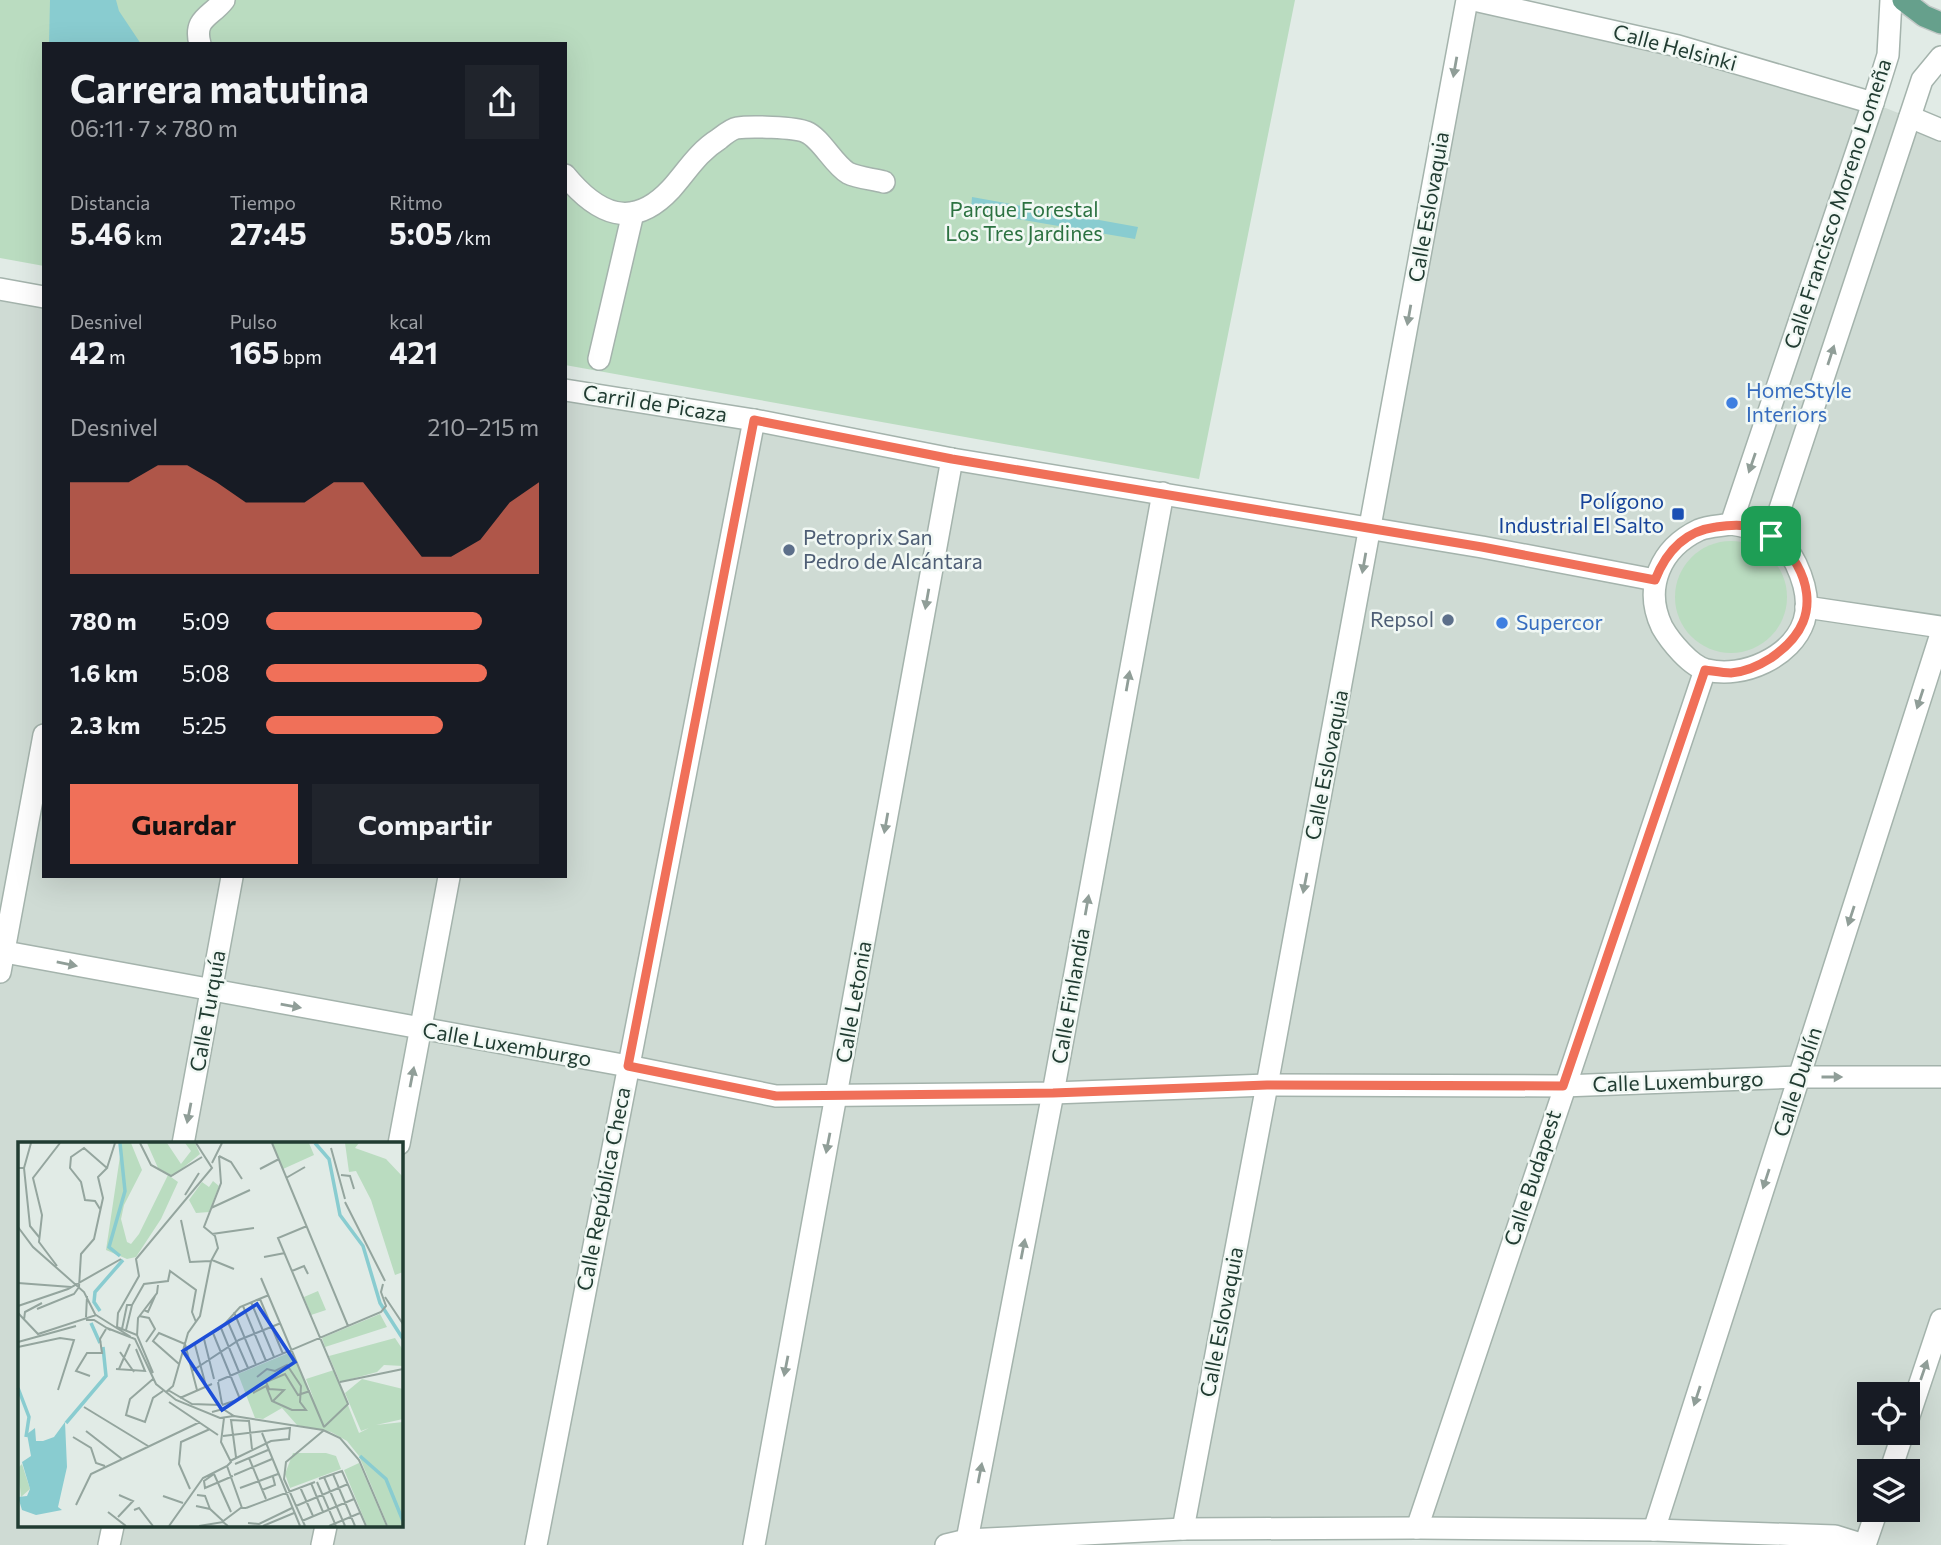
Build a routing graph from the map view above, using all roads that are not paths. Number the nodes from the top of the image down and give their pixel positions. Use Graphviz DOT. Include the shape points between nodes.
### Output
graph roads {
  1 [pos="224,0"];
  2 [pos="1467,0"];
  3 [pos="1475,0"];
  4 [pos="1891,0"];
  5 [pos="1903,0"];
  6 [pos="1941,23"];
  7 [pos="200,42"];
  8 [pos="1941,57"];
  9 [pos="1873,103"];
  10 [pos="1910,117"];
  11 [pos="1941,130"];
  12 [pos="567,177"];
  13 [pos="884,182"];
  14 [pos="633,213"];
  15 [pos="0,289"];
  16 [pos="42,297"];
  17 [pos="599,359"];
  18 [pos="567,390"];
  19 [pos="754,420"];
  20 [pos="952,459"];
  21 [pos="1163,493"];
  22 [pos="1731,524"];
  23 [pos="1371,528"];
  24 [pos="1771,536"];
  25 [pos="1655,580"];
  26 [pos="1806,607"];
  27 [pos="1941,627"];
  28 [pos="1941,634"];
  29 [pos="1705,670"];
  30 [pos="42,745"];
  31 [pos="232,878"];
  32 [pos="449,878"];
  33 [pos="1,958"];
  34 [pos="211,991"];
  35 [pos="421,1029"];
  36 [pos="628,1066"];
  37 [pos="1799,1077"];
  38 [pos="1941,1077"];
  39 [pos="1267,1085"];
  40 [pos="1563,1086"];
  41 [pos="1053,1093"];
  42 [pos="837,1095"];
  43 [pos="183,1142"];
  44 [pos="399,1142"];
  45 [pos="1941,1320"];
  46 [pos="1920,1383"];
  47 [pos="1873,1522"];
  48 [pos="1417,1528"];
  49 [pos="1182,1529"];
  50 [pos="1654,1530"];
  51 [pos="957,1542"];
  52 [pos="536,1545"];
  53 [pos="754,1545"];
  54 [pos="1864,1545"];
  1 -- 7 [label="street" via="199,26"];
  2 -- 23 [label="street, Calle Eslovaquia, one-way"];
  3 -- 9 [label="street, Calle Helsinki" via="1678,46"];
  4 -- 9 [label="street, Calle Francisco Moreno Lomeña" via="1888,55"];
  5 -- 6 [label="main road"];
  8 -- 10 [label="street" via="1922,80"];
  9 -- 22 [label="street, Calle Francisco Moreno Lomeña, one-way"];
  10 -- 11 [label="street"];
  24 -- 10 [label="street, one-way"];
  12 -- 14 [label="street" via="612,214"];
  13 -- 14 [label="street" via="848,173 807,132 735,128 710,145 652,205"];
  14 -- 17 [label="street"];
  15 -- 16 [label="street"];
  18 -- 19 [label="street, Carril de Picaza"];
  19 -- 20 [label="street, Carril de Picaza"];
  19 -- 36 [label="street, Calle República Checa"];
  20 -- 21 [label="street, Carril de Picaza"];
  20 -- 42 [label="street, Calle Letonia, one-way"];
  21 -- 23 [label="street, Carril de Picaza"];
  41 -- 21 [label="street, Calle Finlandia, one-way"];
  22 -- 24 [label="street"];
  22 -- 25 [label="street" via="1701,529 1674,546"];
  23 -- 25 [label="street, Carril de Picaza"];
  23 -- 39 [label="street, Calle Eslovaquia, one-way"];
  24 -- 26 [label="street" via="1792,556 1804,580"];
  25 -- 29 [label="street" via="1654,603 1662,626 1683,654"];
  26 -- 27 [label="street"];
  26 -- 29 [label="street" via="1795,637 1764,663 1732,673"];
  28 -- 37 [label="street, Calle Dublín, one-way"];
  29 -- 40 [label="street, Calle Budapest"];
  30 -- 33 [label="street"];
  31 -- 34 [label="street, Calle Turquía"];
  32 -- 35 [label="street"];
  33 -- 34 [label="street, Calle Luxemburgo, one-way"];
  34 -- 35 [label="street, Calle Luxemburgo, one-way"];
  34 -- 43 [label="street, Calle Turquía, one-way"];
  35 -- 36 [label="street, Calle Luxemburgo"];
  44 -- 35 [label="street, one-way"];
  36 -- 42 [label="street, Calle Luxemburgo" via="776,1096"];
  36 -- 52 [label="street, Calle República Checa"];
  37 -- 38 [label="street, Calle Luxemburgo, one-way"];
  37 -- 40 [label="street, Calle Luxemburgo"];
  37 -- 50 [label="street, Calle Dublín, one-way"];
  39 -- 40 [label="street, Calle Luxemburgo"];
  39 -- 41 [label="street, Calle Luxemburgo"];
  39 -- 49 [label="street, Calle Eslovaquia"];
  40 -- 48 [label="street, Calle Budapest"];
  41 -- 42 [label="street, Calle Luxemburgo"];
  51 -- 41 [label="street, Calle Finlandia, one-way"];
  42 -- 53 [label="street, Calle Letonia, one-way"];
  46 -- 45 [label="street, one-way"];
  47 -- 54 [label="street"];
  48 -- 49 [label="street"];
  48 -- 50 [label="street"];
  49 -- 51 [label="street"];
  50 -- 54 [label="street" via="1835,1536"];
}
